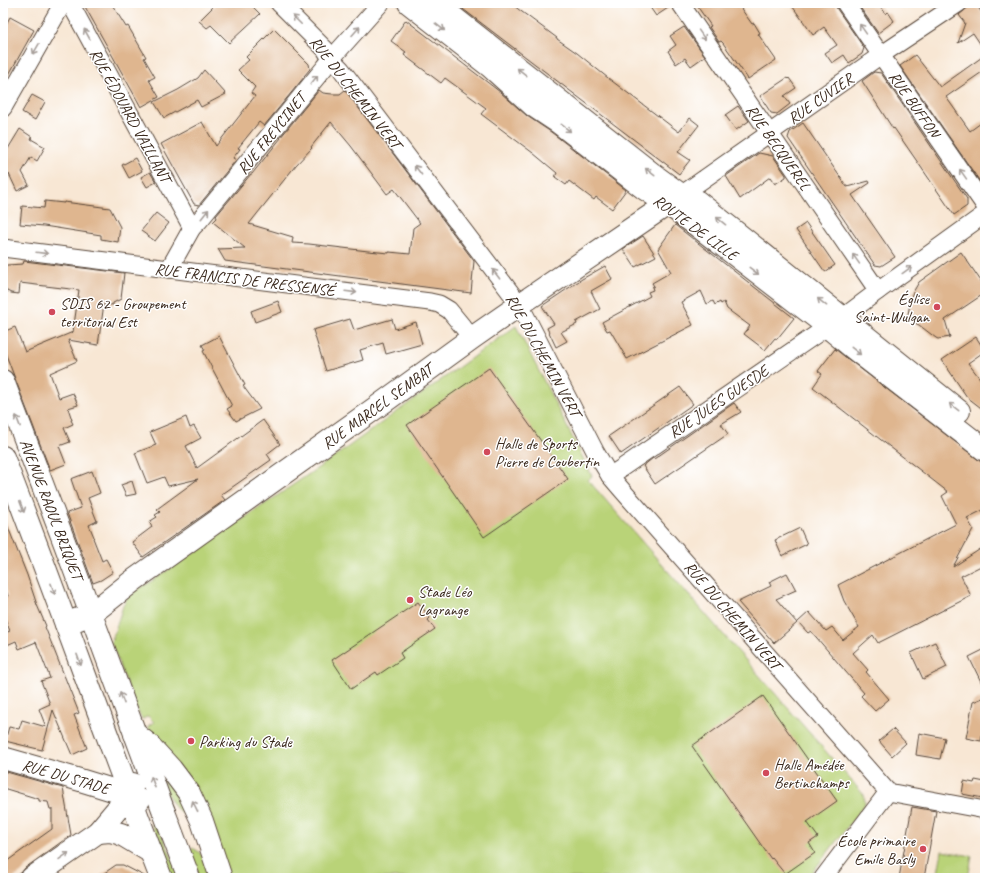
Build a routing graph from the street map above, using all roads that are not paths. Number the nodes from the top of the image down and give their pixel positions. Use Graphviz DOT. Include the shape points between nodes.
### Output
graph roads {
  1 [pos="63,3"];
  2 [pos="70,3"];
  3 [pos="279,3"];
  4 [pos="381,3"];
  5 [pos="409,3"];
  6 [pos="435,3"];
  7 [pos="680,3"];
  8 [pos="845,3"];
  9 [pos="960,3"];
  10 [pos="881,55"];
  11 [pos="331,59"];
  12 [pos="3,108"];
  13 [pos="770,133"];
  14 [pos="674,200"];
  15 [pos="985,206"];
  16 [pos="985,214"];
  17 [pos="192,228"];
  18 [pos="3,248"];
  19 [pos="169,269"];
  20 [pos="878,291"];
  21 [pos="520,305"];
  22 [pos="835,323"];
  23 [pos="472,338"];
  24 [pos="3,381"];
  25 [pos="985,431"];
  26 [pos="985,450"];
  27 [pos="3,458"];
  28 [pos="610,476"];
  29 [pos="91,614"];
  30 [pos="66,624"];
  31 [pos="139,743"];
  32 [pos="3,758"];
  33 [pos="888,792"];
  34 [pos="129,795"];
  35 [pos="985,810"];
  36 [pos="164,812"];
  37 [pos="98,832"];
  38 [pos="151,852"];
  39 [pos="214,856"];
  40 [pos="32,878"];
  41 [pos="161,878"];
  42 [pos="190,878"];
  43 [pos="221,878"];
  44 [pos="823,878"];
  1 -- 12 [label="street, one-way"];
  17 -- 2 [label="street, RUE ÉDOUARD VAILLANT, one-way"];
  11 -- 3 [label="street, RUE DU CHEMIN VERT, one-way" via="325,49"];
  11 -- 4 [label="street, RUE FREYCINET, one-way"];
  5 -- 14 [label="main road, ROUTE DE LILLE, one-way" via="491,67 534,106 645,189"];
  14 -- 6 [label="main road, ROUTE DE LILLE, one-way" via="577,115"];
  7 -- 13 [label="street, RUE BECQUEREL, one-way"];
  10 -- 8 [label="street, RUE BUFFON, one-way"];
  9 -- 10 [label="street, RUE CUVIER"];
  10 -- 13 [label="street, RUE CUVIER"];
  15 -- 10 [label="street, RUE BUFFON, one-way"];
  17 -- 11 [label="street, RUE FREYCINET, one-way"];
  21 -- 11 [label="street, RUE DU CHEMIN VERT, one-way"];
  13 -- 14 [label="street, RUE CUVIER"];
  20 -- 13 [label="street, RUE BECQUEREL, one-way"];
  14 -- 21 [label="main road, RUE MARCEL SEMBAT"];
  14 -- 22 [label="main road, ROUTE DE LILLE" via="817,318"];
  20 -- 16 [label="street, RUE JULES GUESDE, one-way"];
  17 -- 19 [label="street, RUE FREYCINET"];
  18 -- 19 [label="street, RUE FRANCIS DE PRESSENSÉ, one-way"];
  19 -- 23 [label="street, RUE FRANCIS DE PRESSENSÉ, one-way" via="439,304 449,310"];
  20 -- 22 [label="street, RUE JULES GUESDE"];
  21 -- 23 [label="main road, RUE MARCEL SEMBAT"];
  21 -- 28 [label="street, RUE DU CHEMIN VERT"];
  25 -- 22 [label="main road, ROUTE DE LILLE, one-way"];
  22 -- 26 [label="main road, ROUTE DE LILLE, one-way"];
  22 -- 28 [label="street, RUE JULES GUESDE"];
  23 -- 29 [label="main road, RUE MARCEL SEMBAT" via="134,580"];
  29 -- 24 [label="main road, AVENUE RAOUL BRIQUET, one-way"];
  27 -- 30 [label="main road, AVENUE RAOUL BRIQUET, one-way"];
  28 -- 33 [label="street, RUE DU CHEMIN VERT"];
  29 -- 30 [label="main road"];
  31 -- 29 [label="main road, AVENUE RAOUL BRIQUET, one-way"];
  30 -- 34 [label="main road, AVENUE RAOUL BRIQUET, one-way"];
  31 -- 34 [label="main road"];
  36 -- 31 [label="main road, AVENUE RAOUL BRIQUET, one-way"];
  39 -- 31 [label="main road, one-way" via="189,793 148,744"];
  32 -- 34 [label="main road, RUE DU STADE"];
  33 -- 35 [label="street"];
  33 -- 44 [label="street"];
  34 -- 36 [label="main road, RUE DU STADE"];
  34 -- 37 [label="main road"];
  34 -- 38 [label="main road, AVENUE RAOUL BRIQUET"];
  36 -- 39 [label="main road, RUE DU STADE" via="200,837"];
  36 -- 42 [label="main road, AVENUE RAOUL BRIQUET"];
  37 -- 38 [label="main road" via="110,831 121,834"];
  40 -- 37 [label="main road, one-way"];
  38 -- 41 [label="main road, AVENUE RAOUL BRIQUET"];
  39 -- 43 [label="main road"];
}
